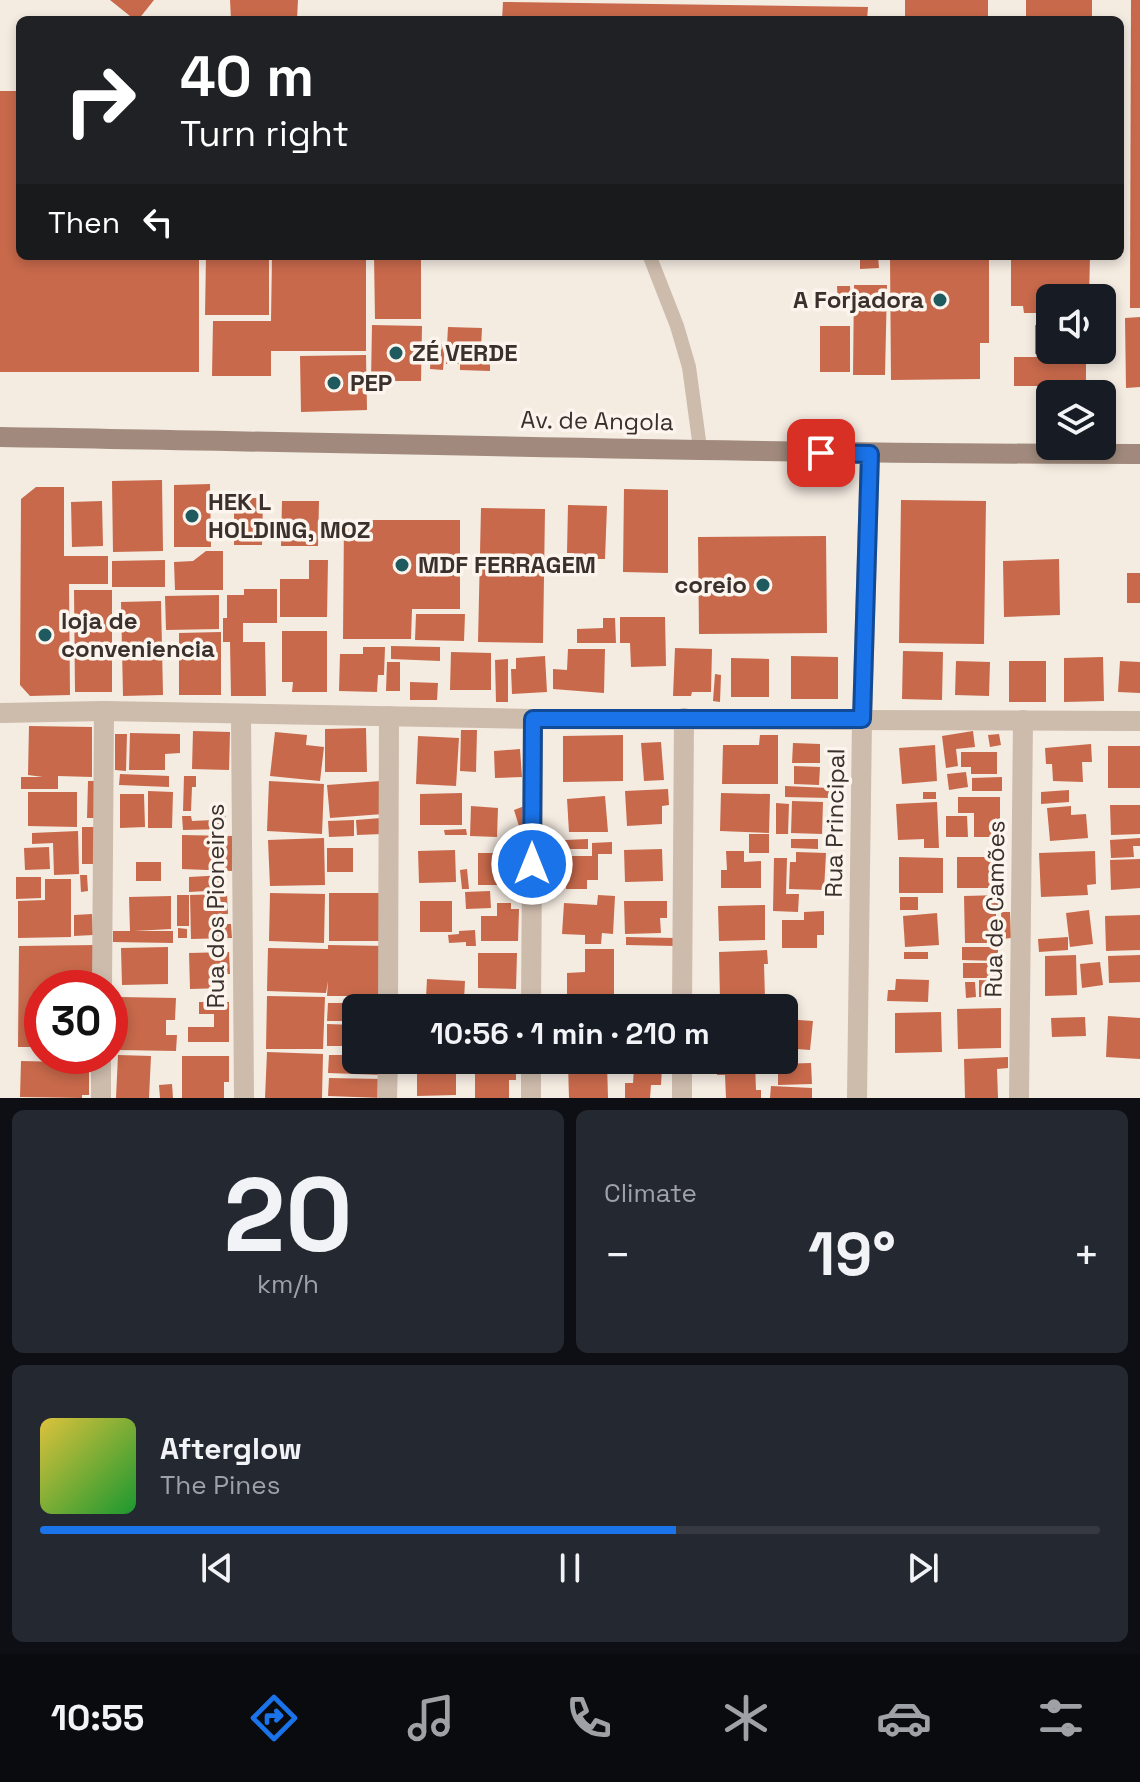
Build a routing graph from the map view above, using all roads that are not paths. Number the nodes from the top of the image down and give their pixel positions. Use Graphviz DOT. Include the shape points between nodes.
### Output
graph roads {
  1 [pos="651,260"];
  2 [pos="0,437"];
  3 [pos="700,448"];
  4 [pos="870,454"];
  5 [pos="1140,454"];
  6 [pos="104,711"];
  7 [pos="0,713"];
  8 [pos="241,714"];
  9 [pos="389,716"];
  10 [pos="684,718"];
  11 [pos="533,719"];
  12 [pos="862,719"];
  13 [pos="1023,720"];
  14 [pos="1140,721"];
  15 [pos="102,970"];
  16 [pos="388,994"];
  17 [pos="531,994"];
  18 [pos="682,994"];
  19 [pos="101,1074"];
  20 [pos="388,1074"];
  21 [pos="531,1074"];
  22 [pos="682,1074"];
  23 [pos="101,1098"];
  24 [pos="244,1098"];
  25 [pos="387,1098"];
  26 [pos="531,1098"];
  27 [pos="682,1098"];
  28 [pos="857,1098"];
  29 [pos="1019,1098"];
  1 -- 3 [label="lane" via="689,367"];
  2 -- 3 [label="main road, Av. de Angola"];
  3 -- 4 [label="main road, Av. de Angola"];
  4 -- 5 [label="main road, Av. de Angola"];
  4 -- 12 [label="street, Rua Principal"];
  6 -- 7 [label="street"];
  6 -- 8 [label="street"];
  6 -- 15 [label="street"];
  8 -- 9 [label="street"];
  8 -- 24 [label="street, Rua dos Pioneiros"];
  9 -- 11 [label="street"];
  9 -- 16 [label="street"];
  10 -- 11 [label="street"];
  10 -- 12 [label="street"];
  10 -- 18 [label="street"];
  11 -- 17 [label="street"];
  12 -- 13 [label="street"];
  12 -- 28 [label="street, Rua Principal"];
  13 -- 14 [label="street"];
  13 -- 29 [label="street, Rua de Camões"];
  19 -- 23 [label="street"];
  20 -- 25 [label="street"];
  21 -- 26 [label="street"];
  22 -- 27 [label="street"];
}
